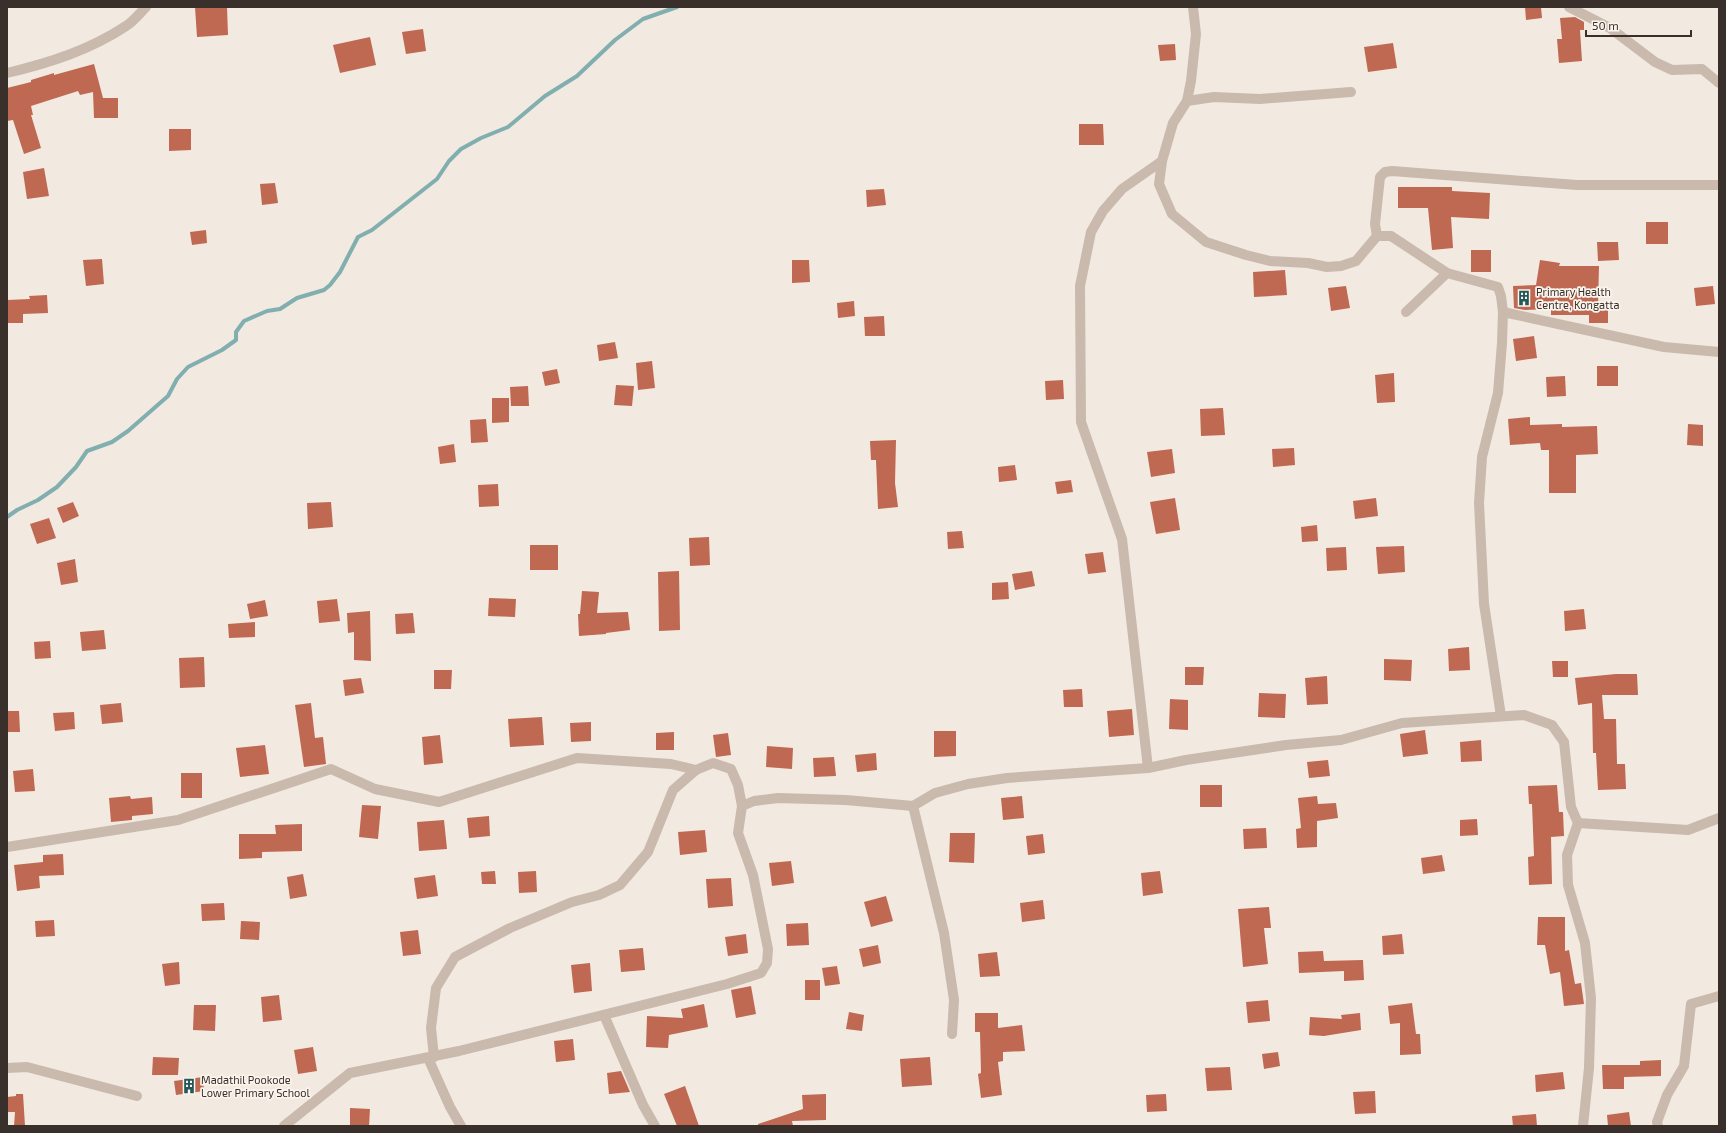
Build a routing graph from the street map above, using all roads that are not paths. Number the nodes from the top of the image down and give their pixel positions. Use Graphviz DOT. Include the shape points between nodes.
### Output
graph roads {
  1 [pos="146,7"];
  2 [pos="1193,7"];
  3 [pos="1569,7"];
  4 [pos="7,72"];
  5 [pos="1719,83"];
  6 [pos="1351,92"];
  7 [pos="1186,101"];
  8 [pos="1162,161"];
  9 [pos="1719,185"];
  10 [pos="1377,236"];
  11 [pos="1447,273"];
  12 [pos="1406,312"];
  13 [pos="1502,312"];
  14 [pos="1719,352"];
  15 [pos="1501,716"];
  16 [pos="1148,768"];
  17 [pos="696,770"];
  18 [pos="742,806"];
  19 [pos="913,806"];
  20 [pos="1719,818"];
  21 [pos="1578,823"];
  22 [pos="7,847"];
  23 [pos="1719,996"];
  24 [pos="604,1015"];
  25 [pos="952,1034"];
  26 [pos="431,1057"];
  27 [pos="7,1068"];
  28 [pos="137,1096"];
  29 [pos="290,1124"];
  30 [pos="461,1126"];
  31 [pos="655,1126"];
  32 [pos="1583,1126"];
  33 [pos="1658,1126"];
  1 -- 4 [label="street" via="127,26 84,49 42,64"];
  2 -- 7 [label="street" via="1196,34"];
  3 -- 5 [label="street" via="1610,28 1655,62 1672,70 1702,69"];
  6 -- 7 [label="street" via="1260,99 1214,97"];
  7 -- 8 [label="street" via="1173,123"];
  8 -- 10 [label="street" via="1159,184 1172,214 1206,242 1270,261 1308,263 1326,267 1356,261"];
  8 -- 16 [label="street" via="1122,189 1103,211 1091,232 1080,286 1081,422 1122,539"];
  9 -- 10 [label="street" via="1577,185 1392,170 1380,177 1375,224"];
  10 -- 11 [label="street" via="1391,236"];
  11 -- 12 [label="street"];
  11 -- 13 [label="street" via="1498,287"];
  13 -- 14 [label="street" via="1664,347"];
  13 -- 15 [label="street" via="1498,393 1482,457 1478,503 1484,604"];
  15 -- 16 [label="street" via="1402,723 1341,740 1286,745"];
  15 -- 21 [label="street" via="1524,715 1552,725 1564,742 1571,807"];
  16 -- 19 [label="street" via="1000,779 968,784 935,793"];
  17 -- 18 [label="street" via="713,763 731,769 738,785"];
  17 -- 22 [label="street" via="671,764 577,758 439,802 375,789 331,769 178,820"];
  17 -- 26 [label="street" via="673,790 648,852 620,885 510,928 455,956 436,988 431,1028"];
  18 -- 19 [label="street" via="754,801 778,798 846,800"];
  18 -- 24 [label="street" via="738,833 752,875 768,949 767,963 761,973"];
  19 -- 25 [label="street" via="944,933 954,1000"];
  20 -- 21 [label="street" via="1688,830"];
  21 -- 32 [label="street" via="1567,855 1568,885 1585,943 1591,998 1589,1068"];
  23 -- 33 [label="street" via="1691,1004 1684,1066 1667,1096 1657,1122"];
  24 -- 26 [label="street"];
  24 -- 31 [label="street" via="643,1105"];
  26 -- 29 [label="street" via="350,1073"];
  26 -- 30 [label="street" via="450,1107"];
  27 -- 28 [label="street" via="27,1067"];
}
